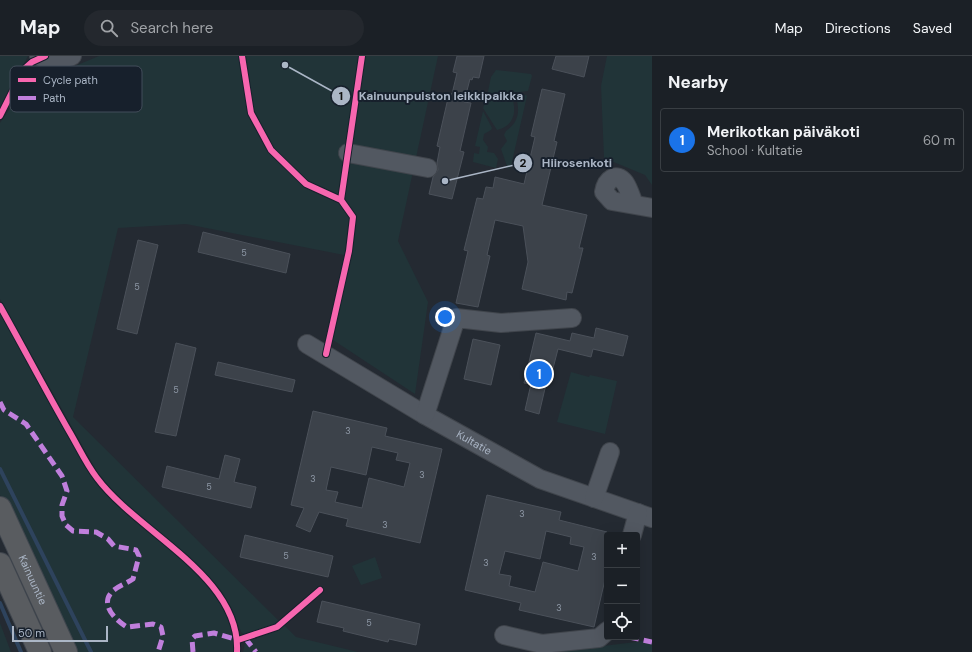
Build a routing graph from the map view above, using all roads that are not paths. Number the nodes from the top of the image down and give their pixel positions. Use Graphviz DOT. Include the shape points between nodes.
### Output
graph roads {
  1 [pos="72,56"];
  2 [pos="40,57"];
  3 [pos="348,153"];
  4 [pos="428,168"];
  5 [pos="634,204"];
  6 [pos="652,208"];
  7 [pos="572,318"];
  8 [pos="307,344"];
  9 [pos="426,415"];
  10 [pos="610,452"];
  11 [pos="594,498"];
  12 [pos="0,508"];
  13 [pos="645,515"];
  14 [pos="634,532"];
  15 [pos="0,564"];
  16 [pos="604,634"];
  17 [pos="504,635"];
  18 [pos="40,652"];
  19 [pos="66,652"];
  1 -- 2 [label="street" via="51,62"];
  3 -- 4 [label="street"];
  5 -- 6 [label="street"];
  7 -- 9 [label="street" via="501,323 456,318"];
  8 -- 9 [label="street, Kultatie"];
  9 -- 11 [label="street, Kultatie" via="540,479"];
  10 -- 11 [label="street"];
  11 -- 13 [label="street, Kultatie"];
  12 -- 19 [label="highway, Kainuuntie"];
  13 -- 14 [label="street"];
  15 -- 18 [label="highway, Kainuuntie"];
  16 -- 17 [label="street" via="599,638 542,644"];
}
